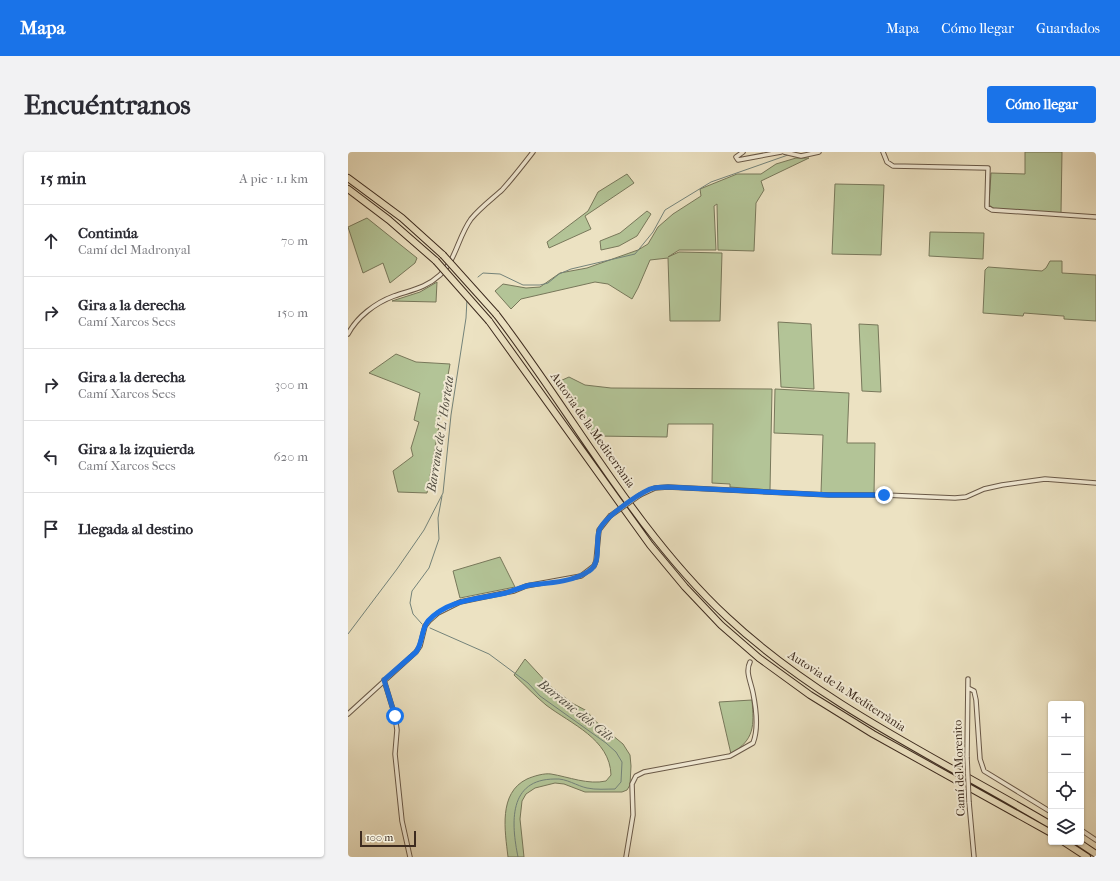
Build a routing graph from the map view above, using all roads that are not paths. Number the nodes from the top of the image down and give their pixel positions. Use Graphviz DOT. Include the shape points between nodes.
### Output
graph roads {
  1 [pos="533,152"];
  2 [pos="743,152"];
  3 [pos="781,152"];
  4 [pos="784,152"];
  5 [pos="819,152"];
  6 [pos="883,152"];
  7 [pos="792,154"];
  8 [pos="348,178"];
  9 [pos="348,189"];
  10 [pos="1096,217"];
  11 [pos="348,334"];
  12 [pos="1096,483"];
  13 [pos="750,662"];
  14 [pos="968,679"];
  15 [pos="384,680"];
  16 [pos="968,688"];
  17 [pos="348,714"];
  18 [pos="1048,810"];
  19 [pos="1048,823"];
  20 [pos="1048,832"];
  21 [pos="1084,832"];
  22 [pos="1096,840"];
  23 [pos="1069,845"];
  24 [pos="1082,845"];
  25 [pos="1096,854"];
  26 [pos="410,857"];
  27 [pos="626,857"];
  28 [pos="974,857"];
  29 [pos="1087,857"];
  1 -- 11 [label="street" via="508,183 472,218 464,230 450,264 440,274 419,289 393,296 369,310 354,324"];
  2 -- 3 [label="street" via="736,157 738,160"];
  4 -- 7 [label="street"];
  5 -- 7 [label="street" via="801,156"];
  6 -- 10 [label="street" via="887,162 893,166 988,168 986,204 992,210"];
  8 -- 19 [label="highway, Autovia de la Mediterrània, bridge" via="402,218 443,255 496,314 520,344 650,530 690,579 726,617 765,650 815,686"];
  9 -- 20 [label="highway, Autovia de la Mediterrània, bridge" via="436,261 489,321 650,545 721,625 810,695 873,734 995,800"];
  12 -- 15 [label="street, bridge" via="1044,479 1002,485 961,498 654,488 640,495 602,524 592,570 575,577 460,602 424,626 420,646 416,652"];
  13 -- 27 [label="street" via="748,670 756,721 753,743 730,756 644,772 636,776 632,784 634,815"];
  14 -- 16 [label="street, Camí del Morenito"];
  15 -- 17 [label="street"];
  15 -- 26 [label="street" via="395,716 395,754 402,821"];
  16 -- 18 [label="street" via="974,692 976,700 980,759 984,771"];
  16 -- 28 [label="street, Camí del Morenito, bridge" via="967,757"];
  21 -- 22 [label="street"];
  23 -- 29 [label="highway"];
  24 -- 25 [label="highway"];
}
